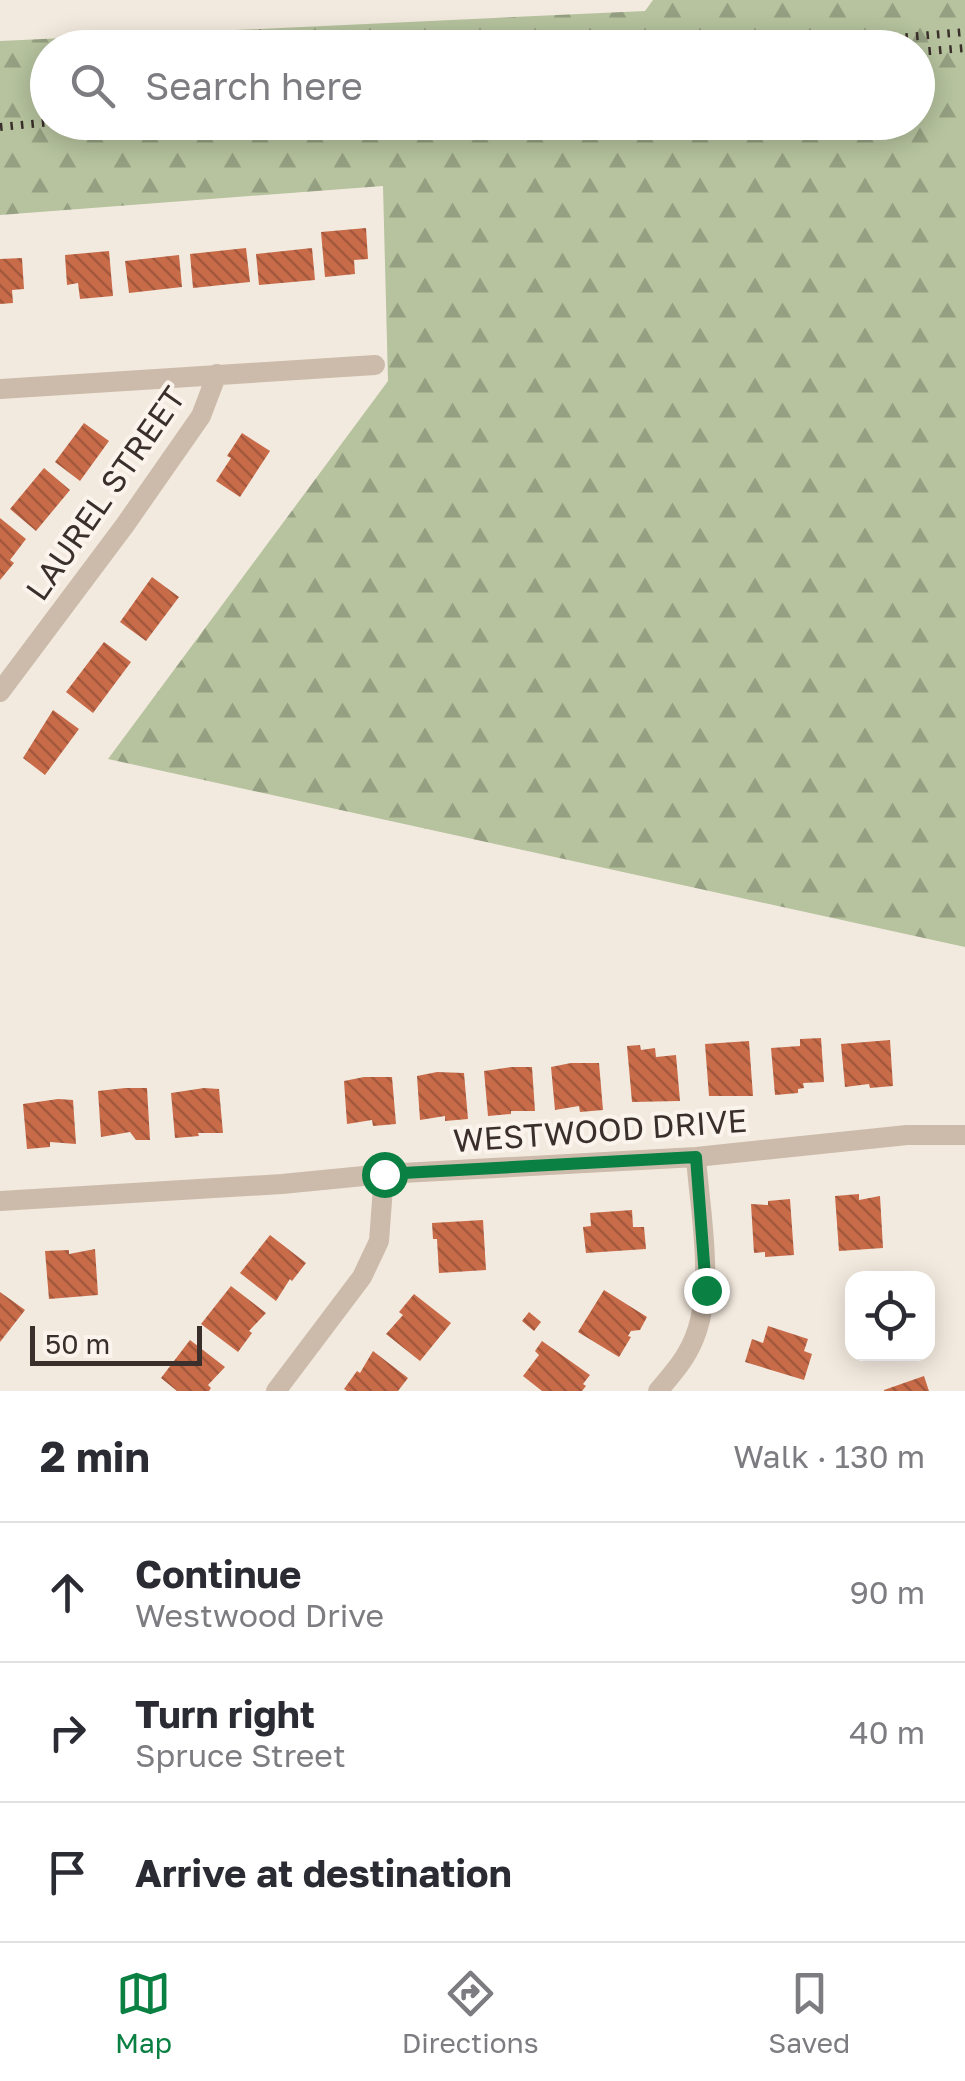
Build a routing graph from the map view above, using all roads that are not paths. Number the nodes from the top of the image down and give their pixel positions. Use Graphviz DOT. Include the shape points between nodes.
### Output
graph roads {
  1 [pos="374,365"];
  2 [pos="217,374"];
  3 [pos="0,389"];
  4 [pos="0,692"];
  5 [pos="965,1135"];
  6 [pos="696,1157"];
  7 [pos="384,1174"];
  8 [pos="0,1201"];
  9 [pos="276,1391"];
  10 [pos="658,1391"];
  1 -- 2 [label="street"];
  2 -- 3 [label="street"];
  2 -- 4 [label="street, LAUREL STREET" via="201,416"];
  5 -- 6 [label="street, WESTWOOD DRIVE"];
  6 -- 7 [label="street, WESTWOOD DRIVE"];
  6 -- 10 [label="street" via="706,1290 688,1352"];
  7 -- 8 [label="street, WESTWOOD DRIVE"];
  7 -- 9 [label="street" via="380,1242 362,1277"];
}
